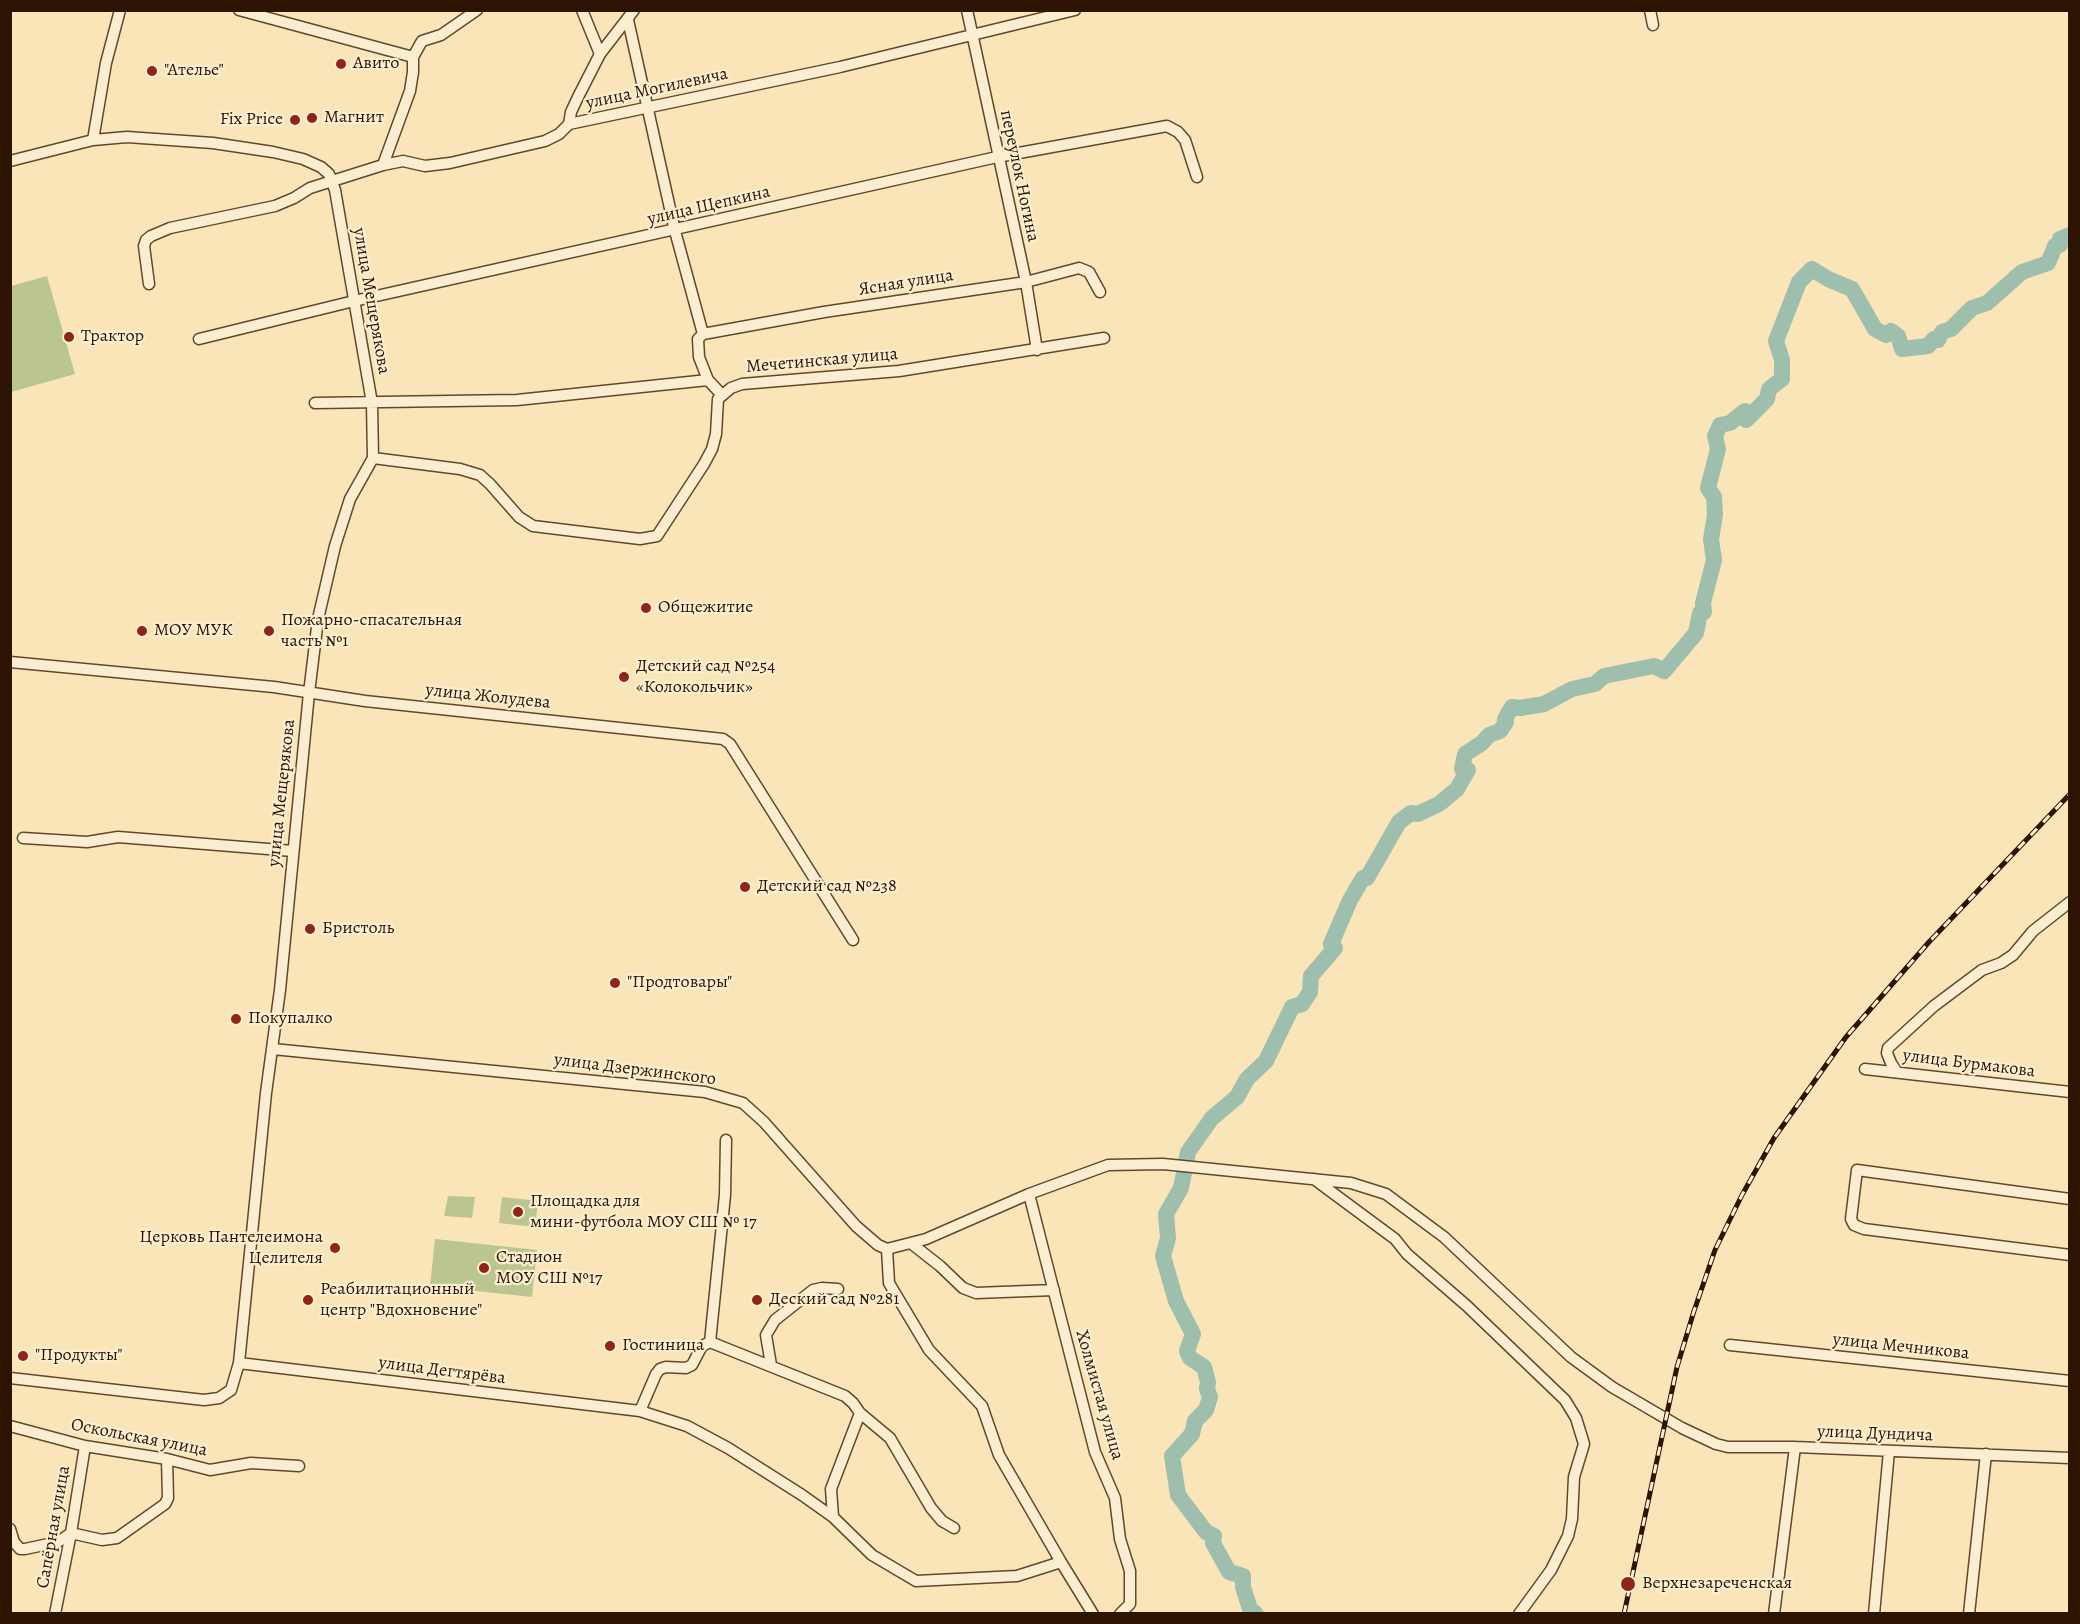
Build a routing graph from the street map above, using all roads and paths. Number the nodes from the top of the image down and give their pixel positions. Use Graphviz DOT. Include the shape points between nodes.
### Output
graph roads {
  1 [pos="120,10"];
  2 [pos="239,10"];
  3 [pos="477,10"];
  4 [pos="582,10"];
  5 [pos="967,10"];
  6 [pos="1075,10"];
  7 [pos="1650,10"];
  8 [pos="631,15"];
  9 [pos="1653,25"];
  10 [pos="973,35"];
  11 [pos="600,54"];
  12 [pos="413,57"];
  13 [pos="647,109"];
  14 [pos="569,124"];
  15 [pos="93,140"];
  16 [pos="998,158"];
  17 [pos="10,161"];
  18 [pos="383,165"];
  19 [pos="1197,177"];
  20 [pos="332,182"];
  21 [pos="675,231"];
  22 [pos="1026,282"];
  23 [pos="149,284"];
  24 [pos="1100,292"];
  25 [pos="354,301"];
  26 [pos="703,334"];
  27 [pos="199,339"];
  28 [pos="1104,339"];
  29 [pos="1037,350"];
  30 [pos="708,380"];
  31 [pos="722,395"];
  32 [pos="315,403"];
  33 [pos="372,403"];
  34 [pos="373,458"];
  35 [pos="10,662"];
  36 [pos="309,693"];
  37 [pos="23,838"];
  38 [pos="293,851"];
  39 [pos="2070,902"];
  40 [pos="853,940"];
  41 [pos="273,1050"];
  42 [pos="1865,1069"];
  43 [pos="1897,1072"];
  44 [pos="2070,1092"];
  45 [pos="726,1140"];
  46 [pos="1313,1178"];
  47 [pos="1029,1194"];
  48 [pos="2070,1199"];
  49 [pos="912,1244"];
  50 [pos="887,1249"];
  51 [pos="2070,1255"];
  52 [pos="838,1289"];
  53 [pos="1054,1290"];
  54 [pos="710,1342"];
  55 [pos="1730,1345"];
  56 [pos="239,1363"];
  57 [pos="771,1365"];
  58 [pos="10,1378"];
  59 [pos="2070,1381"];
  60 [pos="640,1412"];
  61 [pos="860,1413"];
  62 [pos="10,1426"];
  63 [pos="85,1446"];
  64 [pos="1795,1447"];
  65 [pos="1889,1451"];
  66 [pos="1986,1454"];
  67 [pos="2070,1458"];
  68 [pos="167,1459"];
  69 [pos="299,1466"];
  70 [pos="833,1517"];
  71 [pos="954,1528"];
  72 [pos="10,1529"];
  73 [pos="71,1533"];
  74 [pos="1061,1562"];
  75 [pos="55,1614"];
  76 [pos="1093,1614"];
  77 [pos="1120,1614"];
  78 [pos="1519,1614"];
  79 [pos="1774,1614"];
  80 [pos="1874,1614"];
  81 [pos="1969,1614"];
  1 -- 15 [label="street"];
  2 -- 12 [label="street"];
  3 -- 12 [label="street" via="441,35 422,41"];
  4 -- 11 [label="street"];
  5 -- 10 [label="street, переулок Ногина"];
  6 -- 10 [label="street, улица Могилевича"];
  7 -- 9 [label="street"];
  8 -- 11 [label="street"];
  8 -- 13 [label="street"];
  10 -- 13 [label="street, улица Могилевича"];
  10 -- 16 [label="street, переулок Ногина"];
  11 -- 14 [label="street" via="578,96"];
  12 -- 18 [label="street" via="410,91"];
  13 -- 14 [label="street, улица Могилевича"];
  13 -- 21 [label="street"];
  14 -- 18 [label="street, улица Могилевича" via="545,141 450,163 425,166 403,161"];
  15 -- 17 [label="street"];
  15 -- 20 [label="street" via="158,138 273,152 321,167"];
  16 -- 19 [label="street, улица Щепкина" via="1167,126 1185,140"];
  16 -- 21 [label="street, улица Щепкина"];
  16 -- 22 [label="street, переулок Ногина"];
  18 -- 20 [label="street, улица Могилевича"];
  20 -- 23 [label="street, улица Могилевича" via="310,188 275,206 171,228 151,236 144,246"];
  20 -- 25 [label="street, улица Мещерякова"];
  21 -- 25 [label="street, улица Щепкина"];
  21 -- 26 [label="street"];
  22 -- 24 [label="street, Ясная улица" via="1078,268 1089,272"];
  22 -- 26 [label="street, Ясная улица"];
  22 -- 29 [label="street, переулок Ногина"];
  25 -- 27 [label="street, улица Щепкина"];
  25 -- 33 [label="street, улица Мещерякова"];
  26 -- 30 [label="street" via="698,339 698,352"];
  28 -- 29 [label="street, Мечетинская улица"];
  29 -- 31 [label="street, Мечетинская улица" via="900,371 742,384"];
  30 -- 31 [label="street"];
  30 -- 33 [label="street" via="517,400"];
  31 -- 34 [label="street" via="717,404 712,449 657,536 648,538 533,526 519,517 480,475"];
  32 -- 33 [label="street"];
  33 -- 34 [label="street, улица Мещерякова"];
  34 -- 36 [label="street, улица Мещерякова" via="350,499 335,546 318,619"];
  35 -- 36 [label="street, улица Жолудева"];
  36 -- 38 [label="street, улица Мещерякова"];
  36 -- 40 [label="street, улица Жолудева" via="727,741"];
  37 -- 38 [label="street" via="87,842 118,837"];
  38 -- 41 [label="street, улица Мещерякова"];
  39 -- 43 [label="street" via="2033,931 2013,955 1982,970 1888,1048"];
  41 -- 50 [label="street, улица Дзержинского" via="705,1092 743,1103 856,1226"];
  41 -- 56 [label="street, улица Мещерякова"];
  42 -- 43 [label="street, улица Бурмакова"];
  43 -- 44 [label="street, улица Бурмакова"];
  45 -- 54 [label="street" via="725,1195"];
  46 -- 47 [label="street, улица Дундича" via="1164,1164 1108,1165"];
  46 -- 64 [label="street, улица Дундича" via="1352,1183 1386,1194 1444,1237 1571,1357 1612,1387 1682,1428 1728,1447"];
  46 -- 78 [label="street" via="1395,1239 1565,1400 1576,1418 1584,1444 1574,1477 1568,1536 1551,1570"];
  47 -- 49 [label="street"];
  47 -- 53 [label="street, Холмистая улица"];
  48 -- 51 [label="street" via="1857,1170 1851,1219 1864,1229"];
  49 -- 50 [label="street"];
  49 -- 53 [label="street" via="963,1288 976,1293"];
  50 -- 74 [label="street" via="889,1283 929,1350 982,1407 999,1455"];
  52 -- 57 [label="street" via="813,1290 775,1320 766,1335"];
  53 -- 77 [label="street, Холмистая улица" via="1095,1452 1116,1498 1120,1539 1130,1571 1130,1604"];
  54 -- 57 [label="street"];
  54 -- 60 [label="street" via="702,1346 692,1365 660,1369"];
  55 -- 59 [label="street, улица Мечникова"];
  56 -- 58 [label="street, улица Мещерякова" via="231,1390 219,1398 204,1400"];
  56 -- 60 [label="street, улица Дегтярёва"];
  57 -- 61 [label="street" via="845,1396"];
  60 -- 70 [label="street, улица Дегтярёва" via="687,1426 728,1448"];
  61 -- 70 [label="street" via="831,1488"];
  61 -- 71 [label="street" via="890,1438 931,1508"];
  62 -- 63 [label="street, Оскольская улица"];
  63 -- 68 [label="street, Оскольская улица"];
  63 -- 73 [label="street, Сапёрная улица"];
  64 -- 65 [label="street, улица Дундича"];
  64 -- 79 [label="street"];
  65 -- 66 [label="street, улица Дундича"];
  65 -- 80 [label="street"];
  66 -- 67 [label="street, улица Дундича"];
  66 -- 81 [label="street"];
  68 -- 69 [label="street, Оскольская улица" via="210,1470 251,1463"];
  68 -- 73 [label="street" via="165,1504 117,1538 102,1540"];
  70 -- 74 [label="street, улица Дегтярёва" via="872,1555 916,1581 1017,1576"];
  72 -- 73 [label="street" via="14,1542 26,1550 58,1542"];
  73 -- 75 [label="street, Сапёрная улица"];
  74 -- 76 [label="street"];
}
